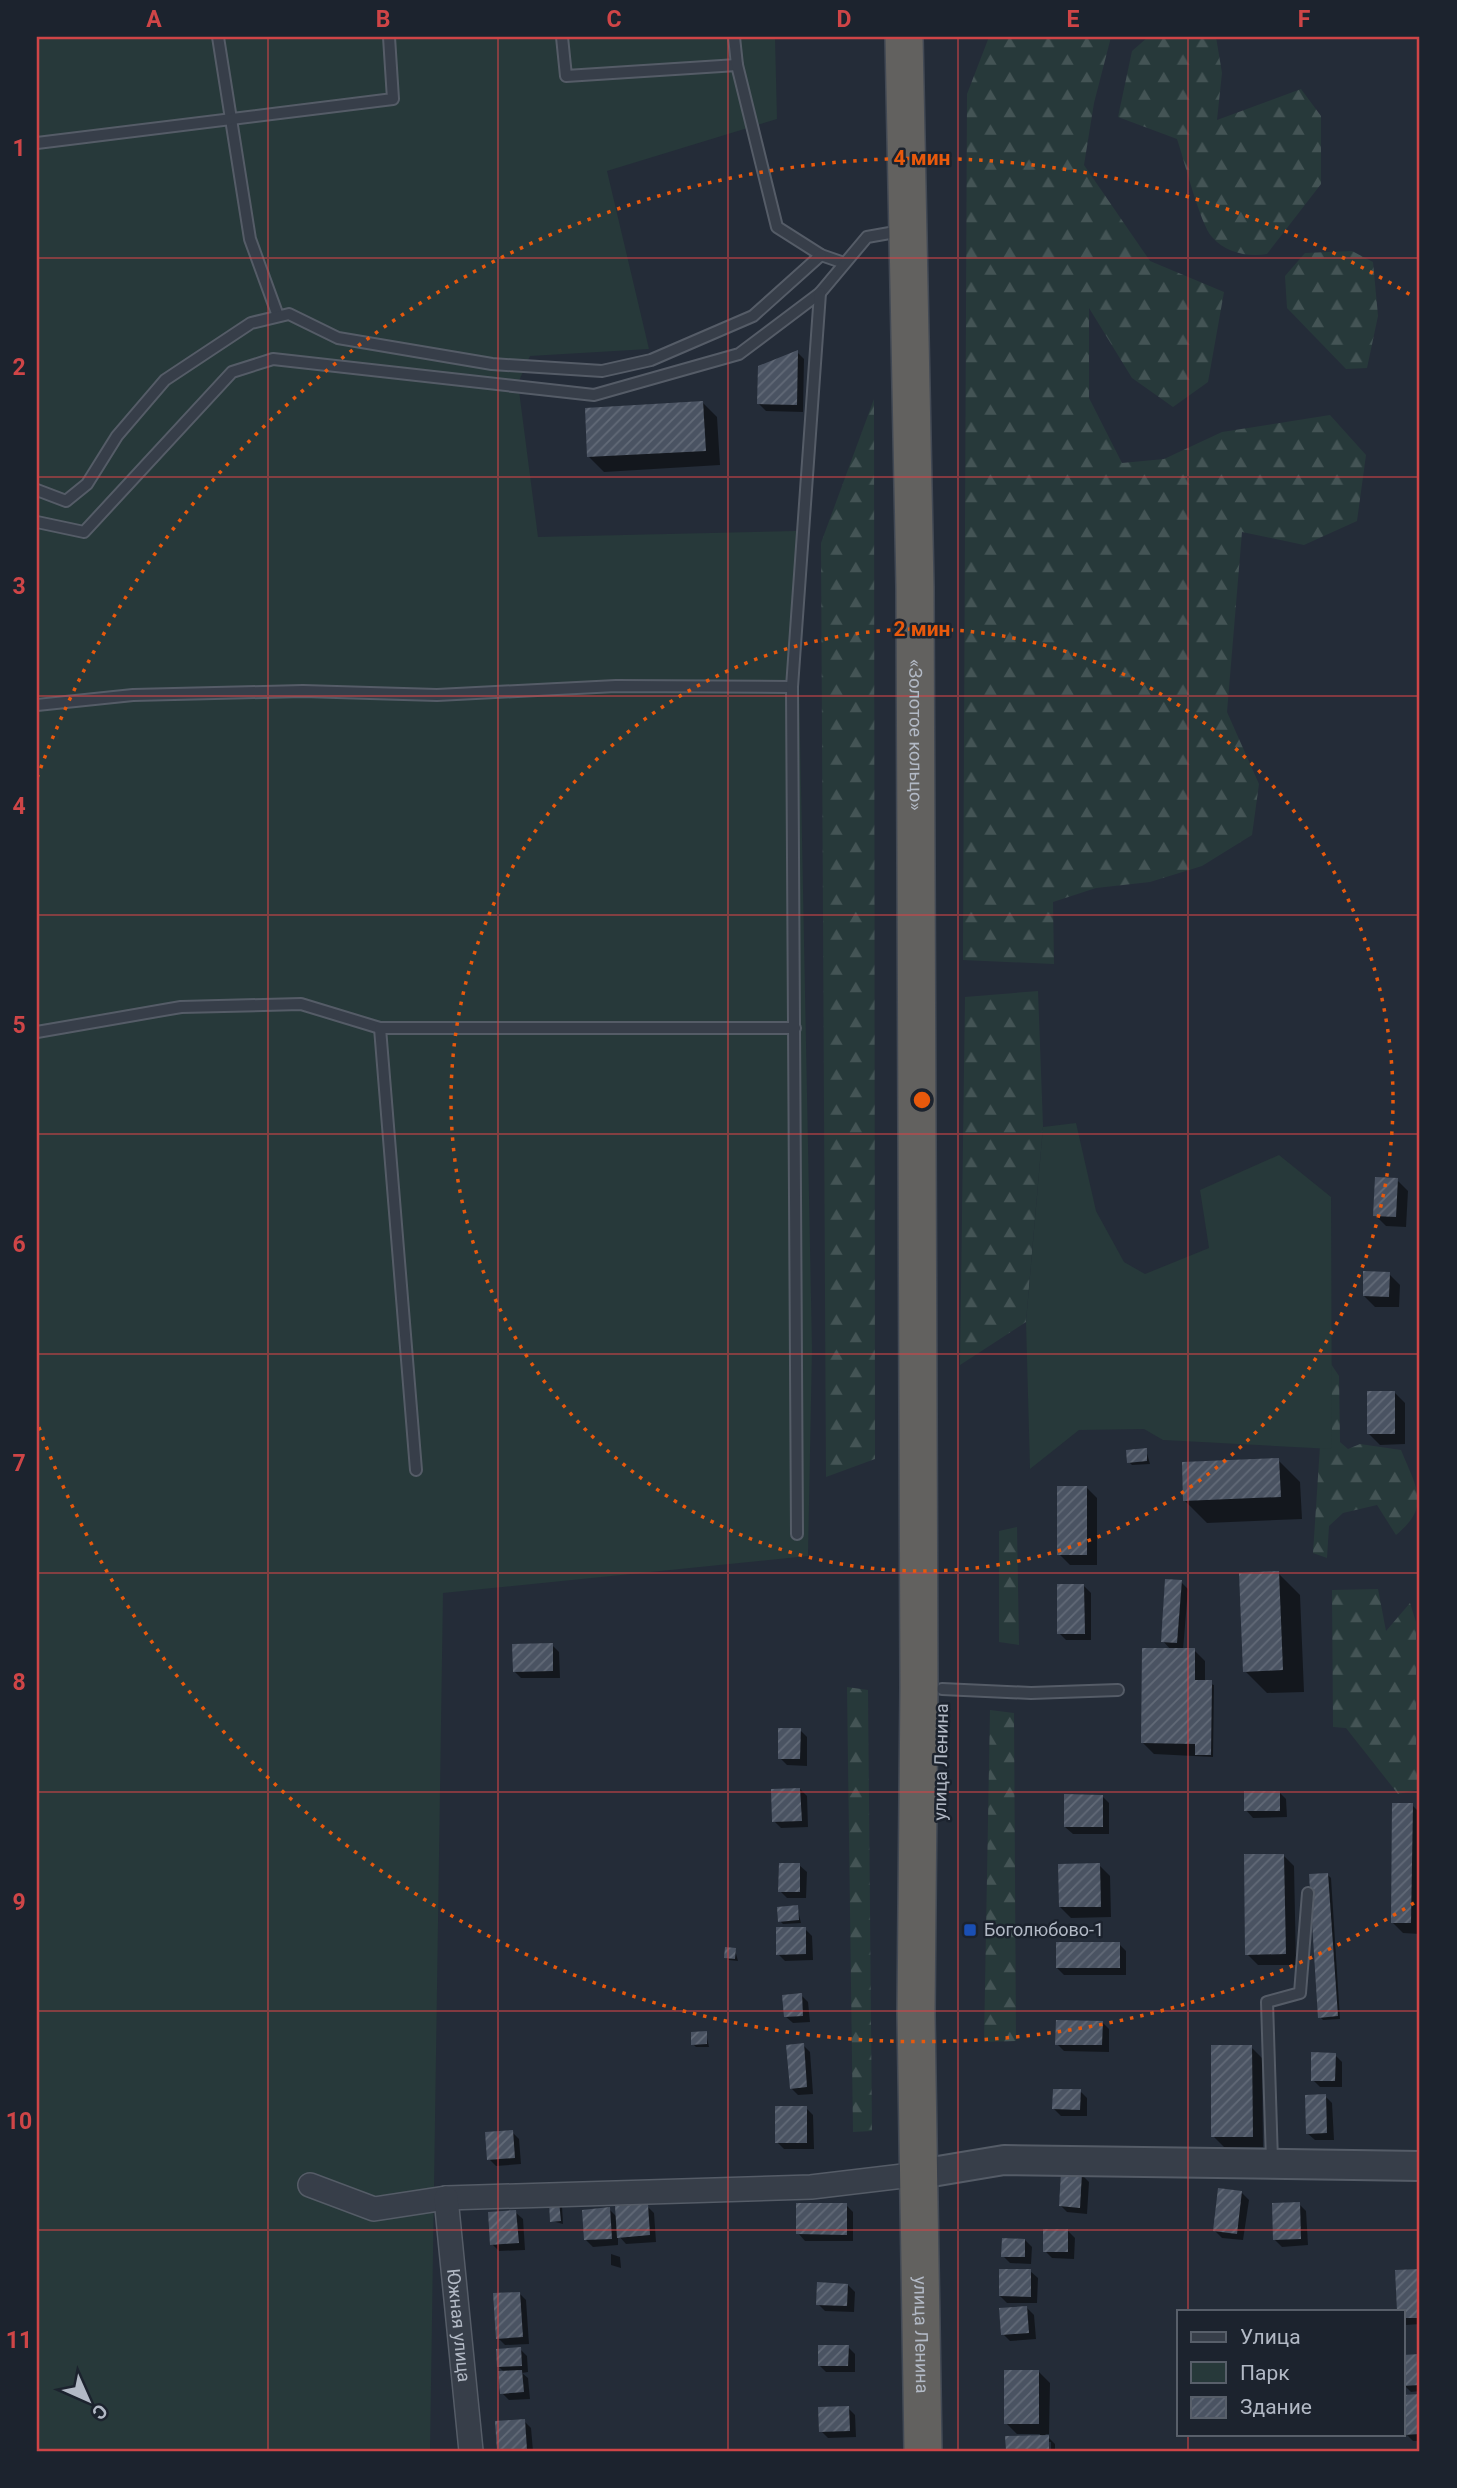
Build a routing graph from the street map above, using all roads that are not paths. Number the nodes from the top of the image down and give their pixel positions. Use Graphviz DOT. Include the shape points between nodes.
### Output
graph roads {
  1 [pos="218,37"];
  2 [pos="388,37"];
  3 [pos="562,37"];
  4 [pos="734,37"];
  5 [pos="904,37"];
  6 [pos="928,37"];
  7 [pos="737,65"];
  8 [pos="232,119"];
  9 [pos="37,143"];
  10 [pos="908,230"];
  11 [pos="821,255"];
  12 [pos="844,263"];
  13 [pos="820,293"];
  14 [pos="278,316"];
  15 [pos="37,490"];
  16 [pos="37,522"];
  17 [pos="792,687"];
  18 [pos="37,705"];
  19 [pos="380,1028"];
  20 [pos="795,1028"];
  21 [pos="37,1032"];
  22 [pos="929,1349"];
  23 [pos="416,1470"];
  24 [pos="797,1534"];
  25 [pos="942,1689"];
  26 [pos="1118,1690"];
  27 [pos="1308,1893"];
  28 [pos="1272,2164"];
  29 [pos="1420,2166"];
  30 [pos="920,2174"];
  31 [pos="310,2185"];
  32 [pos="446,2198"];
  33 [pos="471,2451"];
  34 [pos="923,2451"];
  1 -- 8 [label="lane"];
  2 -- 8 [label="lane" via="393,99"];
  3 -- 7 [label="lane" via="566,76"];
  4 -- 7 [label="lane"];
  5 -- 10 [label="highway, «Золотое кольцо»"];
  6 -- 22 [label="highway, «Золотое кольцо»" via="940,584"];
  7 -- 11 [label="lane" via="777,227"];
  8 -- 9 [label="lane"];
  8 -- 14 [label="lane" via="250,239"];
  10 -- 12 [label="lane" via="867,237"];
  10 -- 22 [label="highway, «Золотое кольцо»"];
  11 -- 12 [label="lane"];
  11 -- 14 [label="lane" via="754,316 650,360 602,371 492,364 395,349 338,338 289,314"];
  12 -- 13 [label="lane"];
  13 -- 16 [label="lane" via="739,354 594,396 273,359 232,372 84,533"];
  13 -- 17 [label="lane"];
  14 -- 15 [label="lane" via="251,323 165,380 117,436 87,484 66,501"];
  17 -- 18 [label="lane" via="616,686 438,695 303,691 133,695"];
  17 -- 20 [label="lane"];
  19 -- 20 [label="lane"];
  19 -- 21 [label="lane" via="301,1004 181,1007"];
  19 -- 23 [label="lane"];
  20 -- 24 [label="lane"];
  22 -- 25 [label="highway, улица Ленина"];
  22 -- 30 [label="highway, улица Ленина" via="919,1688 916,2014"];
  25 -- 26 [label="lane"];
  25 -- 30 [label="highway, улица Ленина" via="937,2008"];
  27 -- 28 [label="lane" via="1300,1993 1267,2002"];
  28 -- 29 [label="street"];
  28 -- 30 [label="street" via="1004,2160"];
  30 -- 32 [label="street" via="811,2187"];
  30 -- 34 [label="highway, улица Ленина"];
  31 -- 32 [label="street" via="374,2209"];
  32 -- 33 [label="street, Южная улица"];
}
